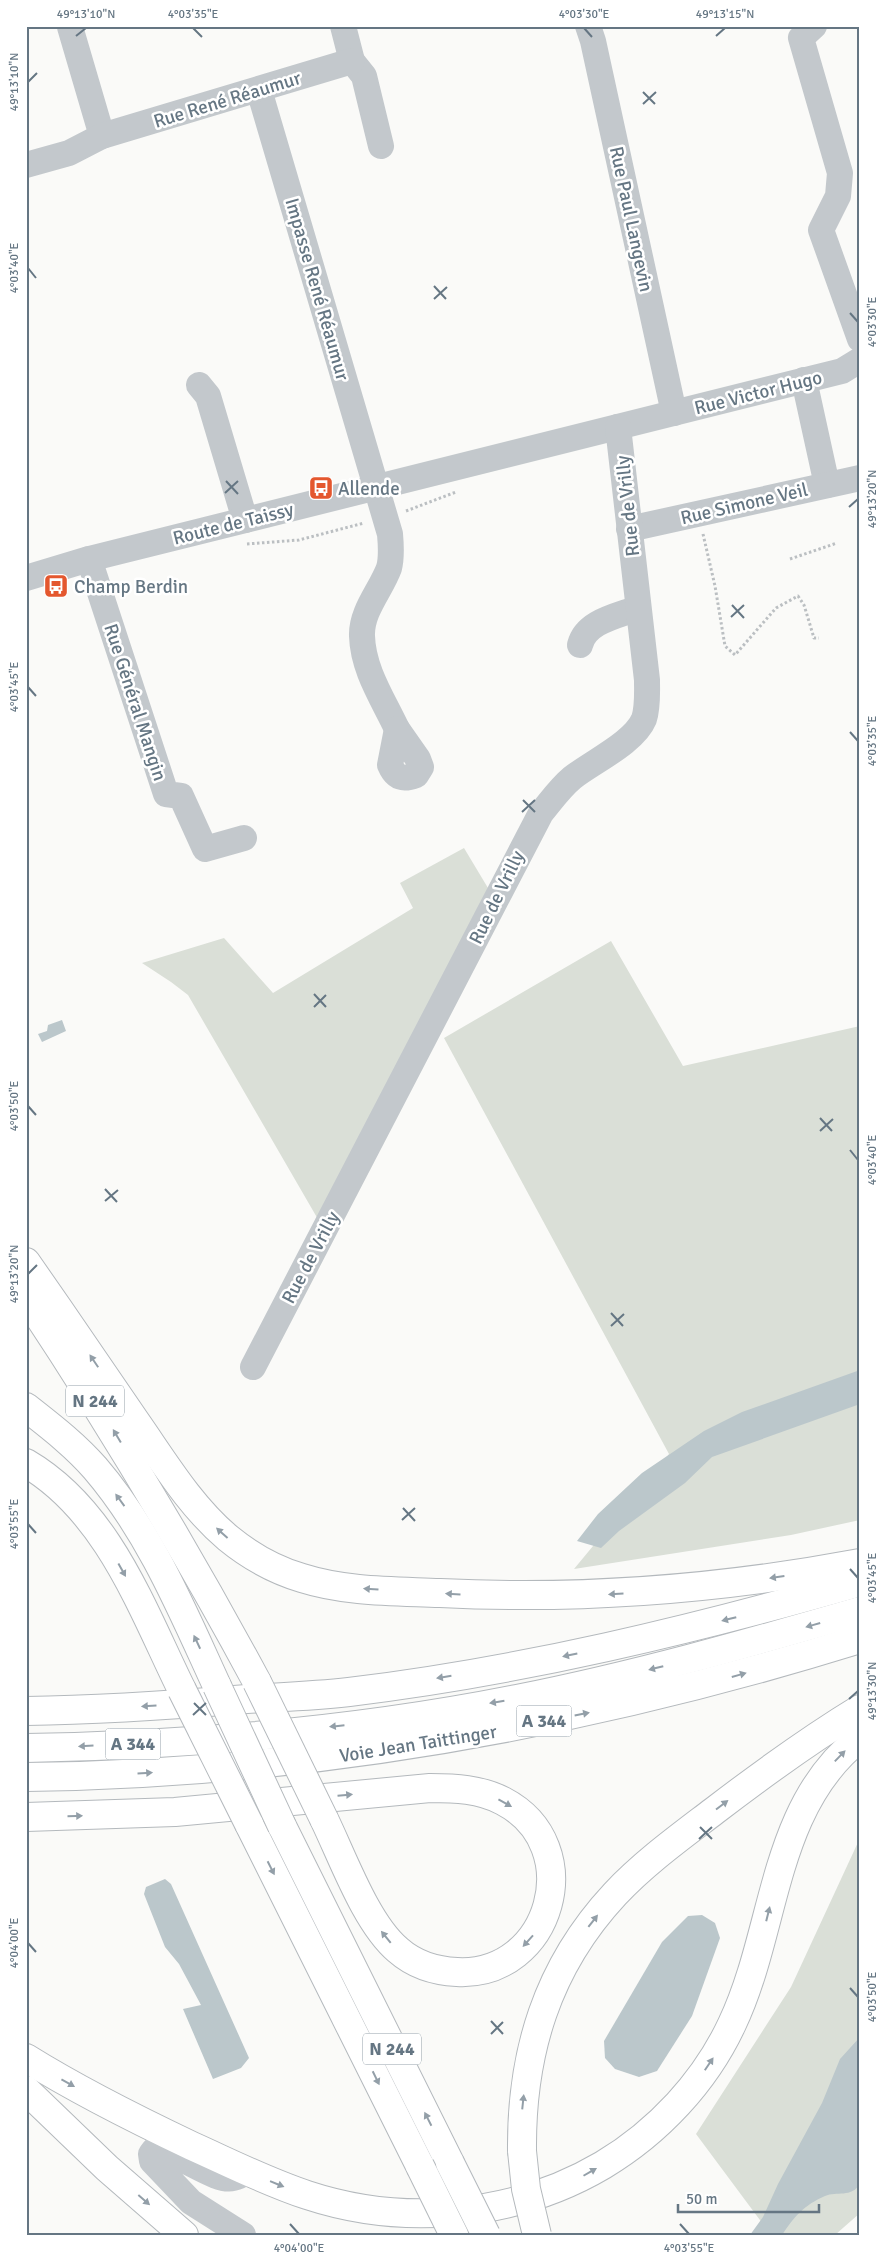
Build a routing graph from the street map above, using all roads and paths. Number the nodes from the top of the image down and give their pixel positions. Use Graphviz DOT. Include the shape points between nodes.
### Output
graph roads {
  1 [pos="343,26"];
  2 [pos="588,26"];
  3 [pos="814,26"];
  4 [pos="70,27"];
  5 [pos="352,61"];
  6 [pos="259,90"];
  7 [pos="102,136"];
  8 [pos="382,146"];
  9 [pos="26,165"];
  10 [pos="860,339"];
  11 [pos="851,366"];
  12 [pos="804,380"];
  13 [pos="199,385"];
  14 [pos="674,413"];
  15 [pos="618,427"];
  16 [pos="860,478"];
  17 [pos="827,485"];
  18 [pos="377,488"];
  19 [pos="698,514"];
  20 [pos="245,520"];
  21 [pos="629,529"];
  22 [pos="837,543"];
  23 [pos="790,559"];
  24 [pos="89,560"];
  25 [pos="26,578"];
  26 [pos="720,584"];
  27 [pos="715,586"];
  28 [pos="638,608"];
  29 [pos="819,638"];
  30 [pos="580,645"];
  31 [pos="397,729"];
  32 [pos="244,838"];
  33 [pos="26,1262"];
  34 [pos="26,1297"];
  35 [pos="253,1367"];
  36 [pos="26,1407"];
  37 [pos="26,1463"];
  38 [pos="860,1563"];
  39 [pos="860,1582"];
  40 [pos="860,1612"];
  41 [pos="860,1640"];
  42 [pos="238,1684"];
  43 [pos="860,1709"];
  44 [pos="26,1711"];
  45 [pos="860,1738"];
  46 [pos="26,1748"];
  47 [pos="26,1777"];
  48 [pos="26,1817"];
  49 [pos="302,1823"];
  50 [pos="26,2058"];
  51 [pos="26,2090"];
  52 [pos="26,2107"];
  53 [pos="107,2168"];
  54 [pos="247,2171"];
  55 [pos="184,2235"];
  56 [pos="243,2235"];
  57 [pos="454,2235"];
  58 [pos="486,2235"];
  59 [pos="536,2235"];
  1 -- 5 [label="street"];
  2 -- 14 [label="street, Rue Paul Langevin"];
  3 -- 10 [label="street" via="801,38 840,173 838,196 821,230"];
  4 -- 7 [label="street"];
  5 -- 6 [label="street, Rue René Réaumur"];
  5 -- 8 [label="street" via="364,76"];
  6 -- 7 [label="street, Rue René Réaumur"];
  6 -- 18 [label="street, Impasse René Réaumur"];
  7 -- 9 [label="street, Rue René Réaumur" via="69,152"];
  11 -- 12 [label="street, Rue Victor Hugo"];
  12 -- 14 [label="street, Rue Victor Hugo"];
  12 -- 17 [label="street"];
  13 -- 20 [label="street" via="208,396"];
  14 -- 15 [label="street, Route de Taissy"];
  15 -- 18 [label="street, Route de Taissy"];
  15 -- 21 [label="street, Rue de Vrilly"];
  16 -- 17 [label="street, Rue Simone Veil"];
  17 -- 19 [label="street, Rue Simone Veil"];
  18 -- 20 [label="street, Route de Taissy"];
  18 -- 31 [label="street, Impasse René Réaumur" via="390,534 391,554 389,569 374,597 362,634 367,668"];
  19 -- 21 [label="street, Rue Simone Veil"];
  19 -- 27 [label="path"];
  20 -- 24 [label="street, Route de Taissy"];
  21 -- 28 [label="street, Rue de Vrilly"];
  22 -- 23 [label="path"];
  24 -- 25 [label="street, Route de Taissy"];
  24 -- 32 [label="street, Rue Général Mangin" via="166,794 181,796 205,849"];
  26 -- 27 [label="path"];
  27 -- 29 [label="path" via="725,646 735,654 776,608 798,596 814,638"];
  28 -- 30 [label="street" via="595,625 582,636"];
  28 -- 35 [label="street, Rue de Vrilly" via="646,680 644,719 625,740 571,779 541,813"];
  38 -- 33 [label="highway, one-way" via="705,1587 561,1596 360,1589 295,1576 246,1552 202,1513"];
  42 -- 34 [label="highway, N 244, one-way" via="204,1583 111,1427"];
  42 -- 36 [label="highway, one-way" via="106,1481 75,1447"];
  37 -- 57 [label="highway, one-way, bridge" via="62,1488 99,1529"];
  39 -- 44 [label="highway, one-way" via="640,1641 526,1664 367,1689 161,1706"];
  40 -- 46 [label="highway, Voie Jean Taittinger / A 344, one-way" via="624,1676 392,1720 168,1742"];
  47 -- 41 [label="highway, Voie Jean Taittinger / A 344, one-way" via="203,1769 334,1757 442,1740 658,1696"];
  42 -- 49 [label="highway, bridge"];
  42 -- 49 [label="highway, bridge"];
  59 -- 43 [label="highway, one-way, bridge" via="526,2189 522,2111 525,2082 541,2016 554,1981 593,1920 615,1894 669,1846 774,1766"];
  54 -- 45 [label="highway, one-way" via="309,2196 354,2208 403,2214 434,2213 494,2207 546,2193 616,2158 662,2121 702,2076 718,2052 749,1982 792,1834 823,1777"];
  48 -- 49 [label="highway, one-way" via="175,1812 430,1788 471,1790 504,1801 527,1820 542,1840 551,1862 552,1876 552,1891 544,1918 529,1941 492,1967 476,1971 434,1970 410,1960 396,1949"];
  58 -- 49 [label="highway, N 244, one-way, bridge" via="337,1934"];
  50 -- 54 [label="highway, one-way" via="98,2099"];
  51 -- 53 [label="highway"];
  52 -- 53 [label="highway"];
  53 -- 55 [label="highway, one-way"];
  54 -- 56 [label="street" via="232,2179 220,2178 166,2150 154,2150 151,2154 152,2161 190,2202"];
}
